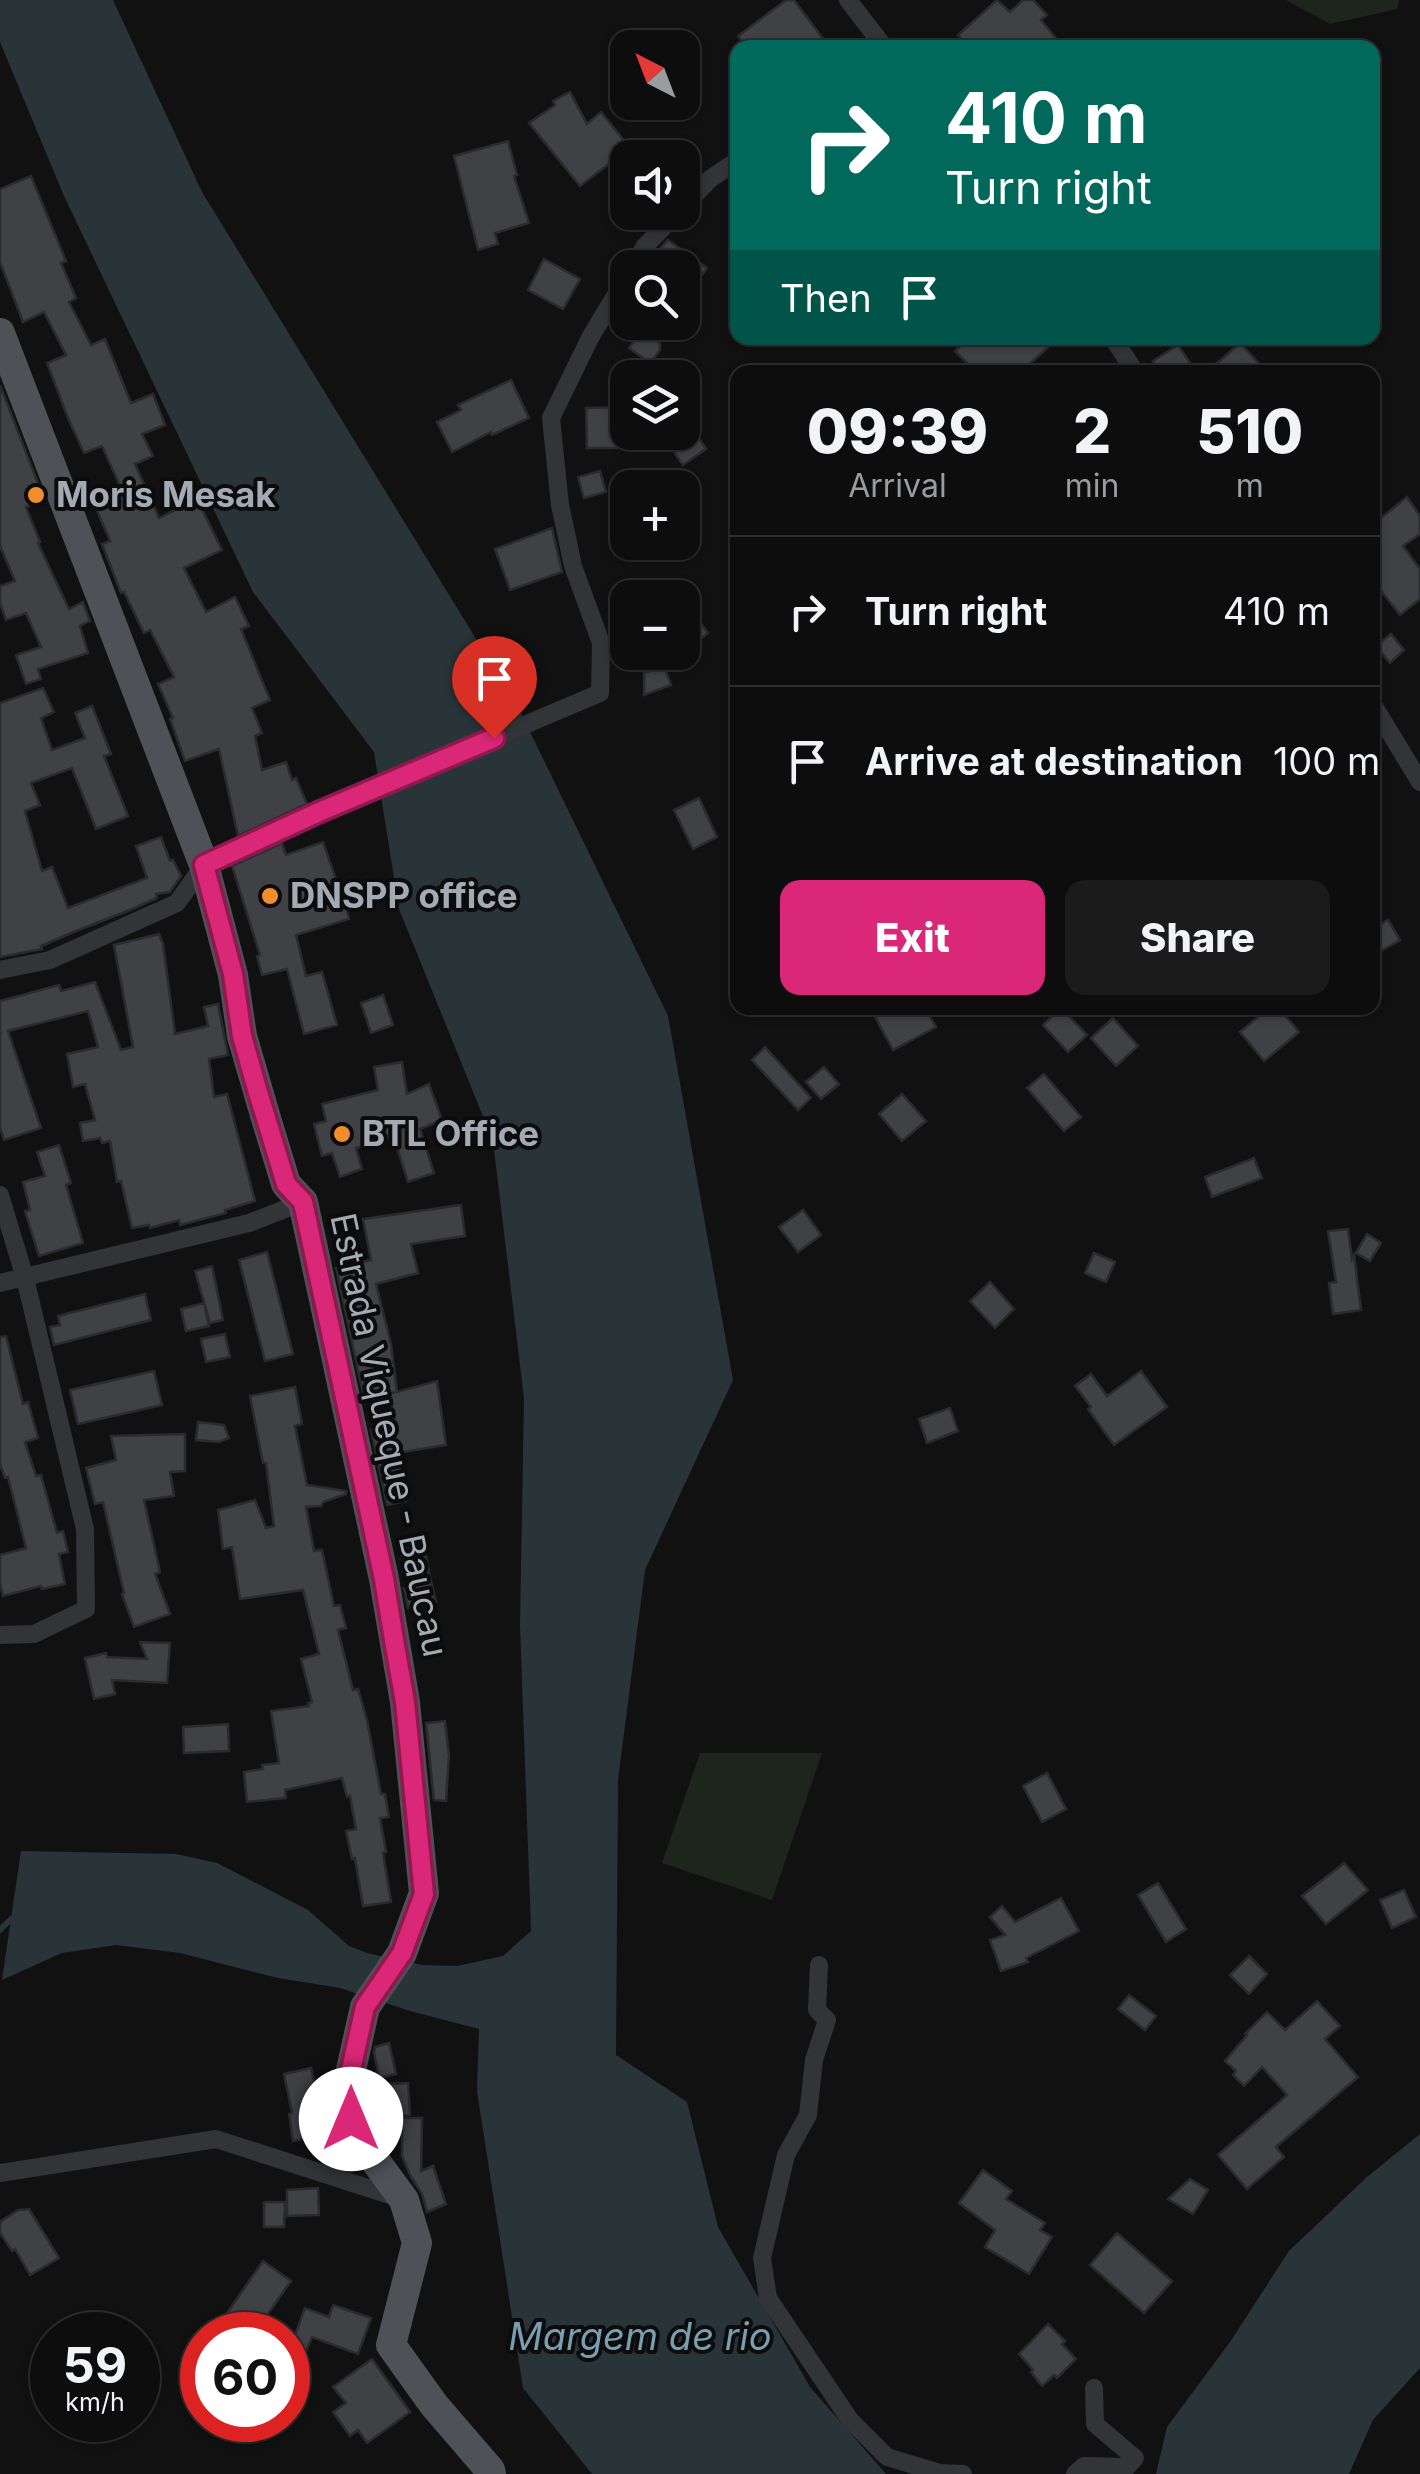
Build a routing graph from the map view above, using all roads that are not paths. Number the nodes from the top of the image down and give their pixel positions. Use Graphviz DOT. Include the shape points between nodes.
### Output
graph roads {
  1 [pos="848,0"];
  2 [pos="876,40"];
  3 [pos="730,165"];
  4 [pos="700,189"];
  5 [pos="661,230"];
  6 [pos="643,250"];
  7 [pos="610,306"];
  8 [pos="0,333"];
  9 [pos="7,372"];
  10 [pos="1380,716"];
  11 [pos="1420,782"];
  12 [pos="204,865"];
  13 [pos="0,970"];
  14 [pos="0,1195"];
  15 [pos="303,1202"];
  16 [pos="25,1278"];
  17 [pos="0,1283"];
  18 [pos="0,1635"];
  19 [pos="818,1965"];
  20 [pos="0,2173"];
  21 [pos="404,2200"];
  22 [pos="1094,2388"];
  23 [pos="491,2474"];
  24 [pos="963,2474"];
  25 [pos="1075,2474"];
  1 -- 2 [label="street"];
  3 -- 4 [label="street"];
  5 -- 6 [label="street"];
  7 -- 12 [label="street" via="551,418 572,566 600,643 600,694"];
  8 -- 9 [label="main road, Estrada Viqueque - Baucau"];
  9 -- 12 [label="main road, Estrada Viqueque - Baucau"];
  10 -- 11 [label="street"];
  12 -- 13 [label="street" via="177,903 50,960"];
  12 -- 15 [label="main road, Estrada Viqueque - Baucau" via="260,1099 286,1184"];
  14 -- 16 [label="street"];
  15 -- 16 [label="street" via="249,1223"];
  15 -- 21 [label="main road, Estrada Viqueque - Baucau" via="405,1702 424,1894 402,1953 365,2007 351,2070 351,2119"];
  16 -- 17 [label="street"];
  16 -- 18 [label="street" via="85,1529 86,1610 34,1634"];
  19 -- 24 [label="street" via="817,2010 827,2020 808,2115 786,2156 762,2258 768,2298 850,2420 887,2456"];
  20 -- 21 [label="street" via="216,2139"];
  21 -- 23 [label="main road, Estrada Viqueque - Baucau" via="416,2242 392,2345"];
  22 -- 25 [label="street" via="1095,2424 1135,2458 1127,2467 1084,2466"];
}
